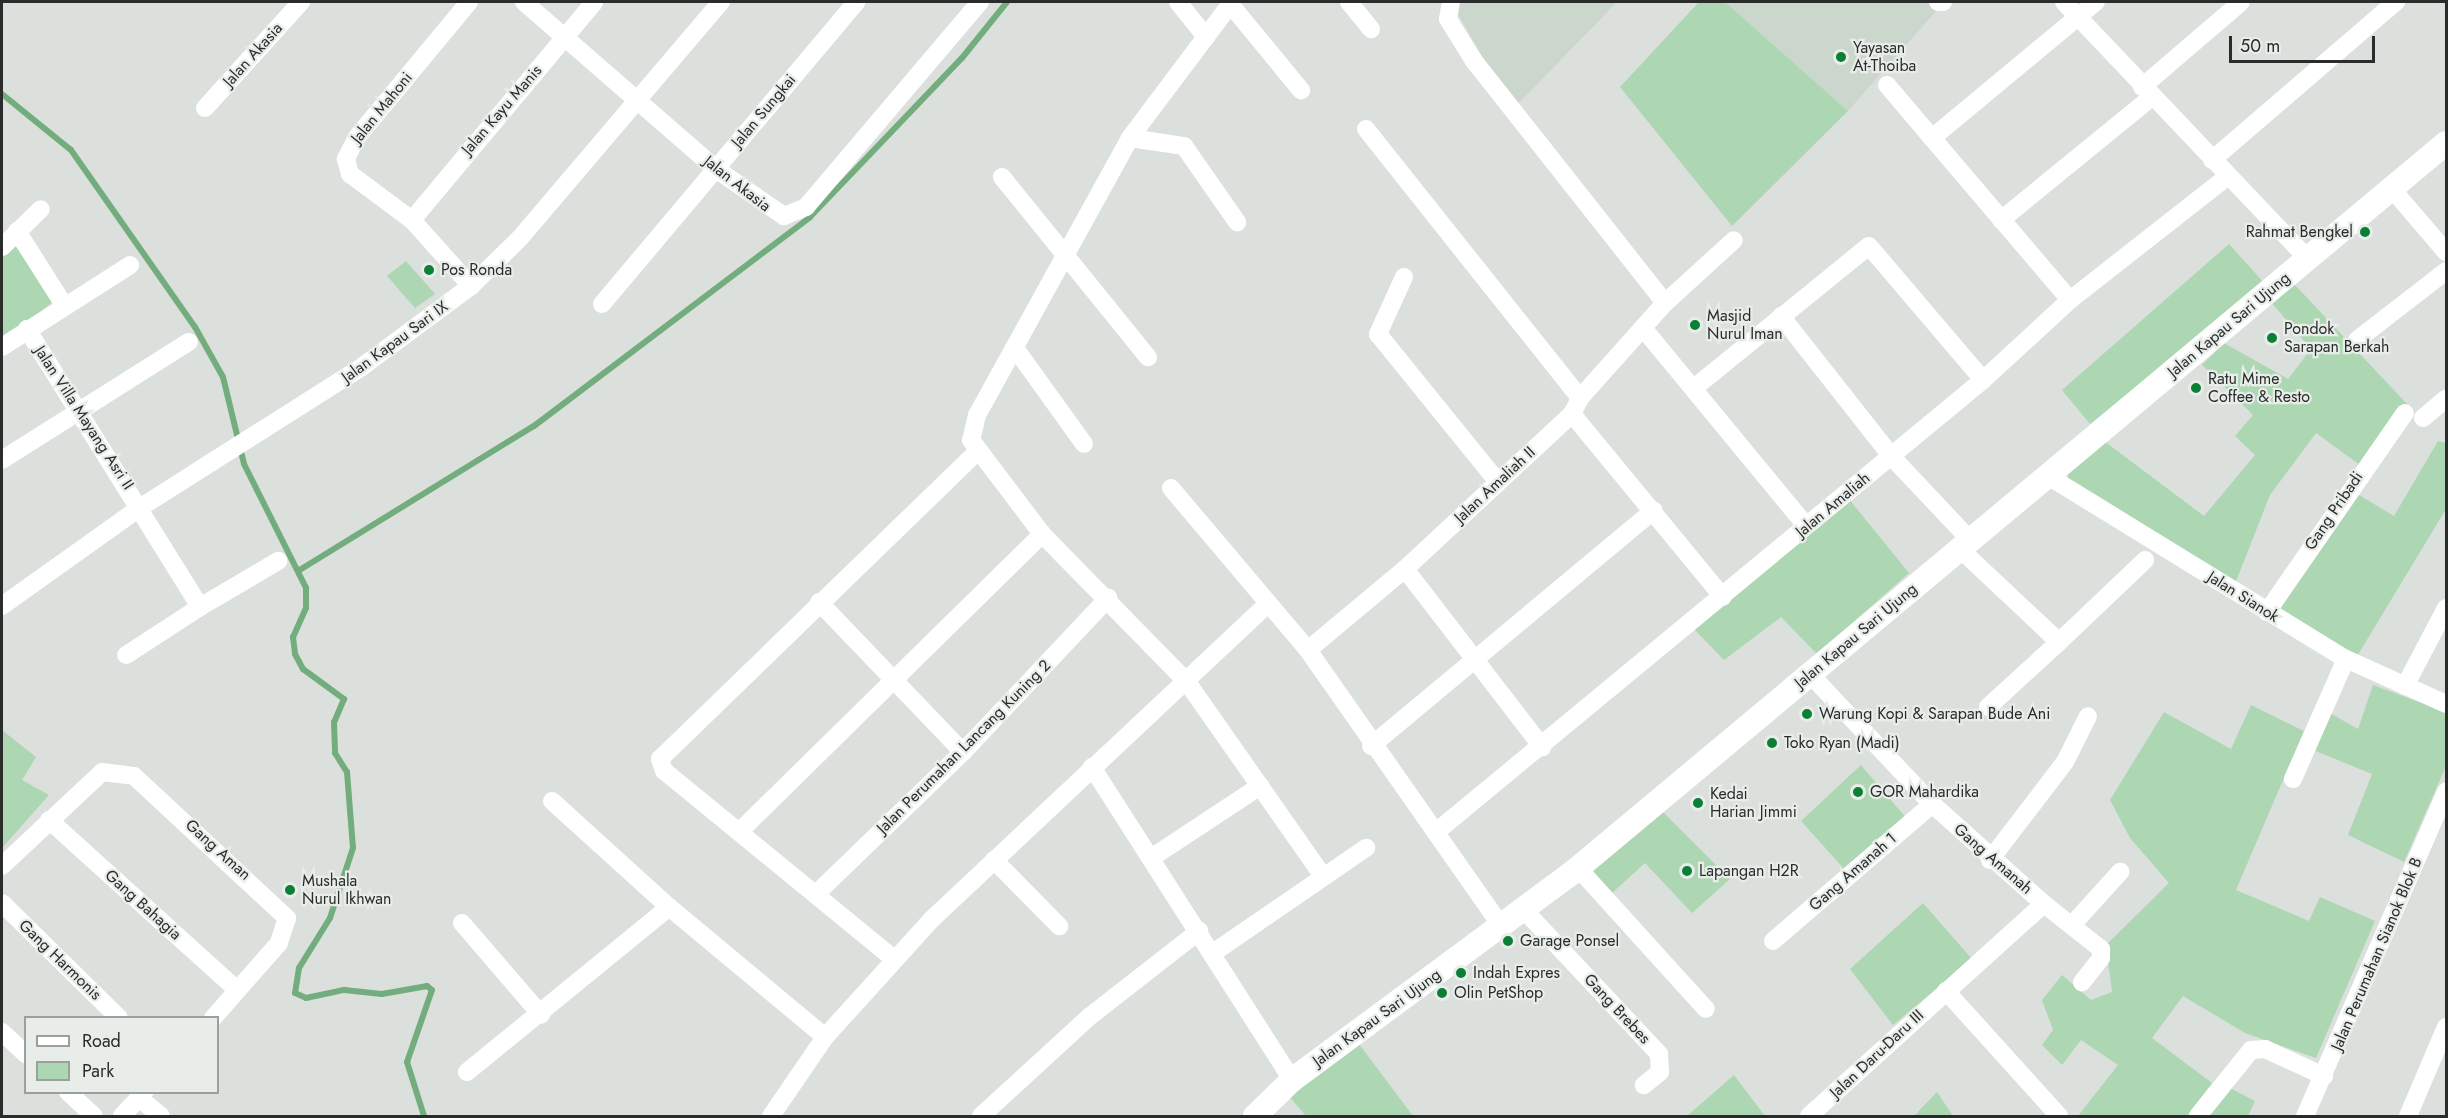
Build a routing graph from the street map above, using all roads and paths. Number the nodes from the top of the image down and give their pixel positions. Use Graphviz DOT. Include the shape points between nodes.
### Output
graph roads {
  1 [pos="469,2"];
  2 [pos="524,2"];
  3 [pos="594,2"];
  4 [pos="722,2"];
  5 [pos="856,2"];
  6 [pos="980,2"];
  7 [pos="1178,2"];
  8 [pos="1349,2"];
  9 [pos="1451,2"];
  10 [pos="1938,2"];
  11 [pos="1944,2"];
  12 [pos="2064,2"];
  13 [pos="2096,2"];
  14 [pos="2241,2"];
  15 [pos="2396,2"];
  16 [pos="1231,3"];
  17 [pos="292,4"];
  18 [pos="2078,18"];
  19 [pos="1371,29"];
  20 [pos="564,37"];
  21 [pos="1206,37"];
  22 [pos="1887,85"];
  23 [pos="1301,90"];
  24 [pos="2147,92"];
  25 [pos="636,101"];
  26 [pos="205,108"];
  27 [pos="1366,129"];
  28 [pos="1130,138"];
  29 [pos="1932,138"];
  30 [pos="2446,143"];
  31 [pos="2212,160"];
  32 [pos="716,169"];
  33 [pos="2228,176"];
  34 [pos="1002,177"];
  35 [pos="2392,189"];
  36 [pos="41,209"];
  37 [pos="412,220"];
  38 [pos="2001,220"];
  39 [pos="1238,222"];
  40 [pos="16,231"];
  41 [pos="1734,240"];
  42 [pos="2,247"];
  43 [pos="2446,252"];
  44 [pos="1067,254"];
  45 [pos="2308,259"];
  46 [pos="130,265"];
  47 [pos="2446,271"];
  48 [pos="1404,277"];
  49 [pos="471,286"];
  50 [pos="2070,300"];
  51 [pos="1665,303"];
  52 [pos="602,304"];
  53 [pos="64,305"];
  54 [pos="1781,316"];
  55 [pos="1642,328"];
  56 [pos="27,329"];
  57 [pos="2357,340"];
  58 [pos="189,342"];
  59 [pos="2,347"];
  60 [pos="1015,348"];
  61 [pos="1148,357"];
  62 [pos="1983,380"];
  63 [pos="1694,388"];
  64 [pos="2446,399"];
  65 [pos="1576,406"];
  66 [pos="76,409"];
  67 [pos="2405,413"];
  68 [pos="2423,418"];
  69 [pos="1083,444"];
  70 [pos="976,452"];
  71 [pos="1891,456"];
  72 [pos="2,460"];
  73 [pos="2048,476"];
  74 [pos="1497,481"];
  75 [pos="1171,488"];
  76 [pos="141,507"];
  77 [pos="1654,510"];
  78 [pos="1806,526"];
  79 [pos="1042,534"];
  80 [pos="1966,545"];
  81 [pos="2145,560"];
  82 [pos="278,561"];
  83 [pos="1405,569"];
  84 [pos="1723,597"];
  85 [pos="1108,598"];
  86 [pos="819,602"];
  87 [pos="1269,603"];
  88 [pos="2,606"];
  89 [pos="200,607"];
  90 [pos="2446,608"];
  91 [pos="2267,612"];
  92 [pos="2059,642"];
  93 [pos="1308,650"];
  94 [pos="126,655"];
  95 [pos="2346,659"];
  96 [pos="1476,660"];
  97 [pos="1810,674"];
  98 [pos="896,677"];
  99 [pos="1187,682"];
  100 [pos="2404,686"];
  101 [pos="2446,704"];
  102 [pos="1988,707"];
  103 [pos="2088,716"];
  104 [pos="1371,746"];
  105 [pos="1542,747"];
  106 [pos="963,752"];
  107 [pos="1092,767"];
  108 [pos="2293,779"];
  109 [pos="1260,786"];
  110 [pos="2446,791"];
  111 [pos="552,801"];
  112 [pos="1932,804"];
  113 [pos="49,820"];
  114 [pos="740,831"];
  115 [pos="1436,832"];
  116 [pos="1366,848"];
  117 [pos="1151,858"];
  118 [pos="994,860"];
  119 [pos="1990,860"];
  120 [pos="2,866"];
  121 [pos="1578,868"];
  122 [pos="2120,872"];
  123 [pos="1323,876"];
  124 [pos="817,893"];
  125 [pos="2,903"];
  126 [pos="2044,904"];
  127 [pos="669,907"];
  128 [pos="1523,909"];
  129 [pos="462,923"];
  130 [pos="1059,926"];
  131 [pos="1501,926"];
  132 [pos="2072,926"];
  133 [pos="1199,931"];
  134 [pos="1773,940"];
  135 [pos="1213,953"];
  136 [pos="894,959"];
  137 [pos="2082,982"];
  138 [pos="237,990"];
  139 [pos="1946,991"];
  140 [pos="1706,1009"];
  141 [pos="118,1016"];
  142 [pos="214,1016"];
  143 [pos="541,1016"];
  144 [pos="2446,1027"];
  145 [pos="2,1032"];
  146 [pos="825,1037"];
  147 [pos="24,1051"];
  148 [pos="468,1072"];
  149 [pos="2324,1076"];
  150 [pos="1292,1080"];
  151 [pos="1644,1085"];
  152 [pos="70,1094"];
  153 [pos="141,1095"];
  154 [pos="94,1116"];
  155 [pos="122,1116"];
  156 [pos="161,1116"];
  157 [pos="771,1116"];
  158 [pos="981,1116"];
  159 [pos="1255,1116"];
  160 [pos="1809,1116"];
  161 [pos="2059,1116"];
  162 [pos="2198,1116"];
  163 [pos="2305,1116"];
  164 [pos="2408,1116"];
  1 -- 37 [label="street, Jalan Mahoni" via="347,152 350,174"];
  2 -- 20 [label="street, Jalan Akasia"];
  3 -- 20 [label="street, Jalan Kayu Manis"];
  4 -- 25 [label="street, Jalan Kapau Sari IX"];
  5 -- 32 [label="street, Jalan Sungkai"];
  6 -- 32 [label="street, Jalan Akasia" via="799,214 775,214"];
  7 -- 21 [label="street"];
  8 -- 19 [label="street"];
  9 -- 51 [label="street" via="1448,19 1474,61"];
  10 -- 11 [label="street"];
  12 -- 18 [label="street"];
  13 -- 18 [label="street"];
  14 -- 24 [label="street"];
  15 -- 31 [label="street"];
  16 -- 21 [label="street"];
  16 -- 23 [label="street"];
  17 -- 26 [label="street, Jalan Akasia"];
  18 -- 24 [label="street"];
  18 -- 29 [label="street"];
  20 -- 25 [label="street, Jalan Akasia"];
  20 -- 37 [label="street, Jalan Kayu Manis"];
  21 -- 28 [label="street"];
  22 -- 29 [label="street"];
  24 -- 31 [label="street"];
  24 -- 38 [label="street"];
  25 -- 32 [label="street, Jalan Akasia"];
  25 -- 49 [label="street, Jalan Kapau Sari IX" via="520,238"];
  27 -- 65 [label="street"];
  28 -- 39 [label="street" via="1184,146"];
  28 -- 44 [label="street"];
  29 -- 38 [label="street"];
  30 -- 35 [label="street, Jalan Kapau Sari Ujung"];
  31 -- 33 [label="street"];
  32 -- 52 [label="street, Jalan Sungkai"];
  33 -- 45 [label="street"];
  33 -- 50 [label="street, Jalan Amaliah"];
  34 -- 44 [label="street"];
  35 -- 43 [label="street"];
  35 -- 45 [label="street, Jalan Kapau Sari Ujung"];
  36 -- 40 [label="street"];
  37 -- 49 [label="street, Jalan Mahoni"];
  38 -- 50 [label="street"];
  40 -- 42 [label="street"];
  40 -- 53 [label="street"];
  41 -- 51 [label="street, Jalan Amaliah II"];
  44 -- 60 [label="street"];
  44 -- 61 [label="street"];
  45 -- 73 [label="street, Jalan Kapau Sari Ujung"];
  46 -- 53 [label="street"];
  47 -- 57 [label="street"];
  48 -- 74 [label="street" via="1378,334"];
  49 -- 76 [label="street, Jalan Kapau Sari IX" via="254,437"];
  50 -- 62 [label="street, Jalan Amaliah"];
  51 -- 55 [label="street, Jalan Amaliah II"];
  53 -- 56 [label="street"];
  54 -- 62 [label="street" via="1863,248 1873,246"];
  54 -- 63 [label="street"];
  54 -- 71 [label="street"];
  55 -- 63 [label="street"];
  55 -- 65 [label="street, Jalan Amaliah II"];
  56 -- 59 [label="street"];
  56 -- 66 [label="street, Jalan Villa Mayang Asri II"];
  58 -- 66 [label="street"];
  60 -- 69 [label="street"];
  60 -- 70 [label="street" via="973,424"];
  62 -- 71 [label="street, Jalan Amaliah"];
  63 -- 78 [label="street"];
  64 -- 68 [label="street"];
  65 -- 74 [label="street, Jalan Amaliah II"];
  65 -- 77 [label="street"];
  66 -- 72 [label="street"];
  66 -- 76 [label="street, Jalan Villa Mayang Asri II"];
  67 -- 91 [label="street, Gang Pribadi"];
  70 -- 79 [label="street"];
  70 -- 86 [label="street"];
  71 -- 78 [label="street, Jalan Amaliah"];
  71 -- 80 [label="street"];
  73 -- 80 [label="street, Jalan Kapau Sari Ujung"];
  73 -- 91 [label="street, Jalan Sianok"];
  74 -- 83 [label="street, Jalan Amaliah II"];
  75 -- 87 [label="street"];
  76 -- 88 [label="street, Jalan Kapau Sari IX"];
  76 -- 89 [label="street, Jalan Villa Mayang Asri II"];
  77 -- 84 [label="street"];
  77 -- 96 [label="street"];
  78 -- 84 [label="street, Jalan Amaliah"];
  79 -- 85 [label="street"];
  79 -- 98 [label="street"];
  80 -- 92 [label="street"];
  80 -- 97 [label="street, Jalan Kapau Sari Ujung"];
  81 -- 92 [label="street"];
  82 -- 89 [label="street"];
  83 -- 93 [label="street, Jalan Amaliah II"];
  83 -- 96 [label="street"];
  84 -- 105 [label="street, Jalan Amaliah"];
  85 -- 99 [label="street"];
  85 -- 106 [label="street, Jalan Perumahan Lancang Kuning 2"];
  86 -- 98 [label="street"];
  86 -- 114 [label="street" via="660,759 664,771"];
  87 -- 93 [label="street"];
  87 -- 99 [label="street"];
  89 -- 94 [label="street"];
  90 -- 100 [label="street"];
  91 -- 95 [label="street, Jalan Sianok"];
  92 -- 102 [label="street"];
  93 -- 104 [label="street"];
  95 -- 100 [label="street, Jalan Sianok"];
  95 -- 108 [label="street"];
  96 -- 104 [label="street"];
  96 -- 105 [label="street"];
  97 -- 112 [label="street, Gang Amanah"];
  97 -- 121 [label="street, Jalan Kapau Sari Ujung"];
  98 -- 106 [label="street"];
  98 -- 114 [label="street"];
  99 -- 107 [label="street"];
  99 -- 109 [label="street"];
  100 -- 101 [label="street, Jalan Sianok"];
  103 -- 119 [label="street" via="2065,762"];
  104 -- 115 [label="street"];
  105 -- 115 [label="street, Jalan Amaliah"];
  106 -- 124 [label="street, Jalan Perumahan Lancang Kuning 2"];
  107 -- 117 [label="street"];
  107 -- 118 [label="street"];
  109 -- 117 [label="street"];
  109 -- 123 [label="street"];
  110 -- 149 [label="street, Jalan Perumahan Sianok Blok B"];
  111 -- 127 [label="street"];
  112 -- 119 [label="street, Gang Amanah"];
  112 -- 134 [label="street, Gang Amanah 1"];
  113 -- 120 [label="street"];
  113 -- 138 [label="street, Gang Bahagia"];
  113 -- 138 [label="street, Gang Aman" via="102,772 122,771 148,787 284,910 286,931 279,943"];
  114 -- 124 [label="street"];
  115 -- 131 [label="street"];
  116 -- 123 [label="street"];
  117 -- 133 [label="street"];
  118 -- 130 [label="street"];
  118 -- 136 [label="street"];
  119 -- 126 [label="street, Gang Amanah"];
  121 -- 128 [label="street, Jalan Kapau Sari Ujung"];
  121 -- 140 [label="street"];
  122 -- 132 [label="street"];
  123 -- 135 [label="street"];
  124 -- 136 [label="street"];
  125 -- 141 [label="street, Gang Harmonis"];
  126 -- 132 [label="street"];
  126 -- 139 [label="street, Gang Amanah"];
  127 -- 143 [label="street"];
  127 -- 146 [label="street"];
  128 -- 131 [label="street, Jalan Kapau Sari Ujung"];
  128 -- 151 [label="street, Gang Brebes" via="1659,1054 1660,1072"];
  129 -- 143 [label="street"];
  131 -- 150 [label="street, Jalan Kapau Sari Ujung"];
  132 -- 137 [label="street" via="2102,951"];
  133 -- 135 [label="street"];
  133 -- 158 [label="street" via="1089,1017"];
  135 -- 150 [label="street"];
  136 -- 146 [label="street"];
  138 -- 142 [label="street"];
  139 -- 160 [label="street, Jalan Daru-Daru III"];
  139 -- 161 [label="street"];
  143 -- 148 [label="street"];
  144 -- 164 [label="street"];
  145 -- 147 [label="street"];
  146 -- 157 [label="street"];
  149 -- 162 [label="street" via="2265,1049 2251,1050"];
  149 -- 163 [label="street, Jalan Perumahan Sianok Blok B"];
  150 -- 159 [label="street, Jalan Kapau Sari Ujung"];
  152 -- 154 [label="street"];
  153 -- 155 [label="street"];
  153 -- 156 [label="street"];
}
